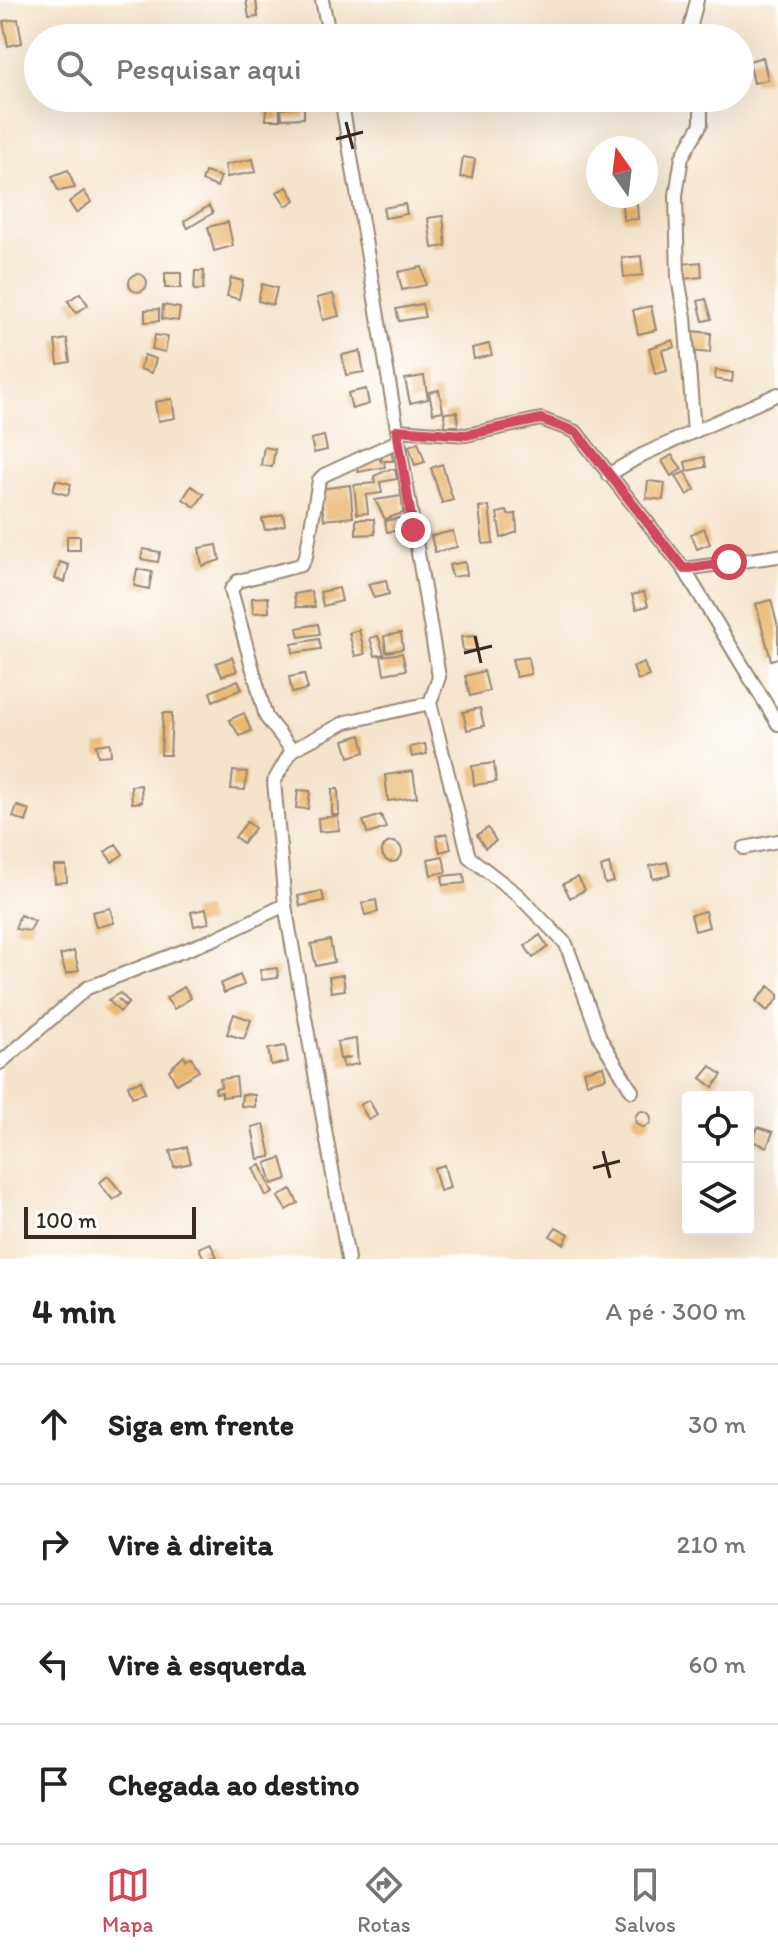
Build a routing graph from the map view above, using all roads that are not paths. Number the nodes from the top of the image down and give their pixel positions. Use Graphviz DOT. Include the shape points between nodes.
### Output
graph roads {
  1 [pos="322,0"];
  2 [pos="697,0"];
  3 [pos="327,24"];
  4 [pos="691,24"];
  5 [pos="343,112"];
  6 [pos="701,112"];
  7 [pos="778,394"];
  8 [pos="694,432"];
  9 [pos="397,436"];
  10 [pos="608,475"];
  11 [pos="778,556"];
  12 [pos="684,569"];
  13 [pos="430,703"];
  14 [pos="778,724"];
  15 [pos="292,750"];
  16 [pos="778,841"];
  17 [pos="744,848"];
  18 [pos="285,905"];
  19 [pos="0,1063"];
  20 [pos="632,1091"];
  21 [pos="348,1259"];
  1 -- 3 [label="street"];
  2 -- 4 [label="street"];
  5 -- 9 [label="street"];
  6 -- 8 [label="street" via="677,184 678,278"];
  7 -- 8 [label="street"];
  8 -- 10 [label="street"];
  9 -- 10 [label="street" via="466,435 541,419 576,432"];
  9 -- 13 [label="street" via="439,677"];
  9 -- 15 [label="street" via="319,480 301,565 238,581 231,590 266,717"];
  10 -- 12 [label="street"];
  11 -- 12 [label="street"];
  12 -- 14 [label="street"];
  13 -- 15 [label="street" via="346,722"];
  13 -- 20 [label="street" via="469,857 518,895 566,944 600,1038"];
  15 -- 18 [label="street" via="274,781"];
  16 -- 17 [label="street"];
  18 -- 19 [label="street" via="87,988"];
  18 -- 21 [label="street"];
}
